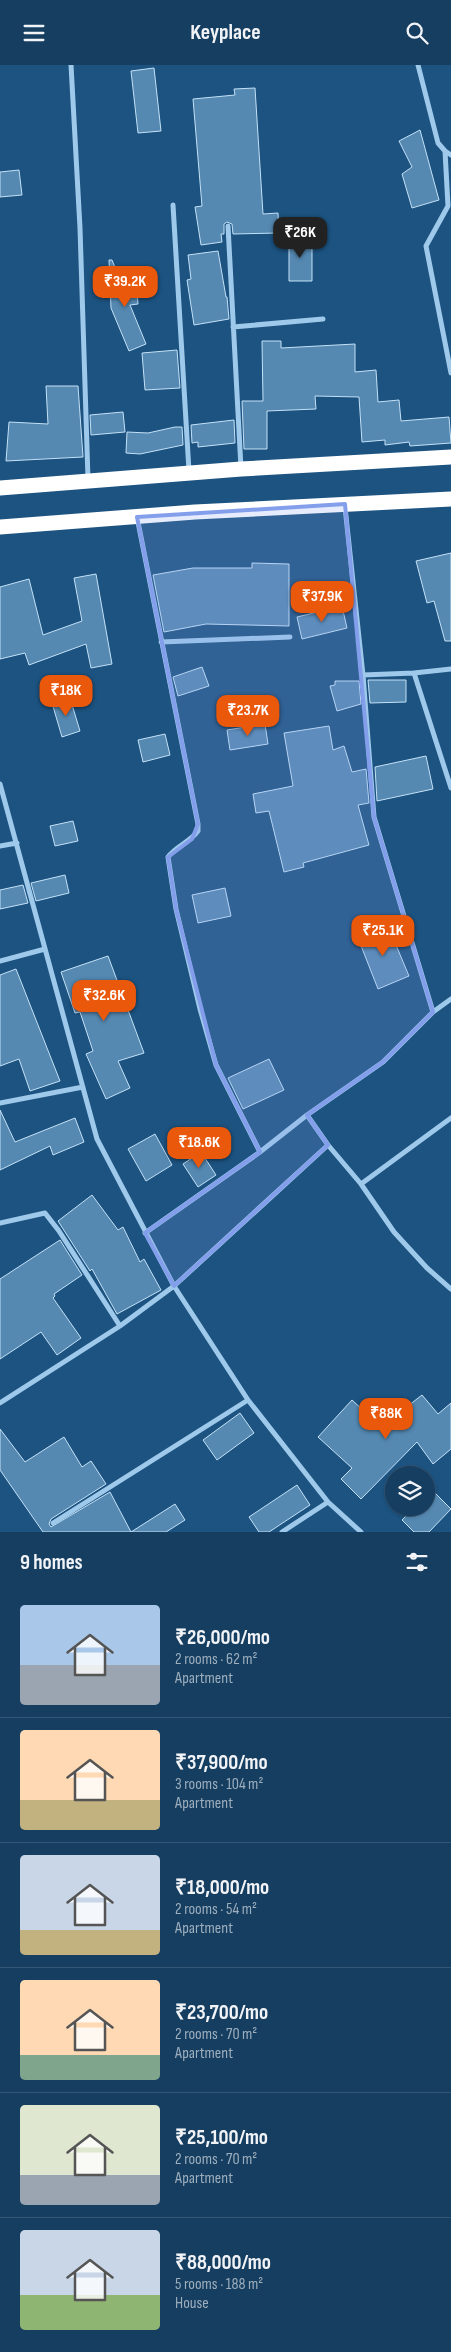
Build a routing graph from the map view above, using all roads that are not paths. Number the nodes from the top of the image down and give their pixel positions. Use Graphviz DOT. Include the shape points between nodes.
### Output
graph roads {
  1 [pos="71,65"];
  2 [pos="418,65"];
  3 [pos="445,151"];
  4 [pos="451,155"];
  5 [pos="173,205"];
  6 [pos="228,226"];
  7 [pos="323,319"];
  8 [pos="233,327"];
  9 [pos="451,373"];
  10 [pos="451,457"];
  11 [pos="241,469"];
  12 [pos="189,474"];
  13 [pos="88,482"];
  14 [pos="0,488"];
  15 [pos="451,499"];
  16 [pos="345,504"];
  17 [pos="137,517"];
  18 [pos="0,527"];
  19 [pos="290,637"];
  20 [pos="161,642"];
  21 [pos="451,669"];
  22 [pos="414,673"];
  23 [pos="363,675"];
  24 [pos="0,784"];
  25 [pos="451,789"];
  26 [pos="17,843"];
  27 [pos="0,846"];
  28 [pos="45,949"];
  29 [pos="0,961"];
  30 [pos="451,999"];
  31 [pos="434,1012"];
  32 [pos="83,1087"];
  33 [pos="0,1103"];
  34 [pos="307,1115"];
  35 [pos="451,1118"];
  36 [pos="328,1145"];
  37 [pos="260,1152"];
  38 [pos="361,1184"];
  39 [pos="0,1223"];
  40 [pos="145,1233"];
  41 [pos="174,1286"];
  42 [pos="451,1289"];
  43 [pos="120,1326"];
  44 [pos="248,1400"];
  45 [pos="0,1403"];
  46 [pos="328,1502"];
  47 [pos="53,1523"];
  48 [pos="282,1532"];
  49 [pos="361,1532"];
  1 -- 13 [label="street"];
  2 -- 3 [label="street" via="438,143"];
  3 -- 4 [label="street"];
  3 -- 9 [label="street" via="448,206 426,246"];
  5 -- 12 [label="street"];
  6 -- 8 [label="street"];
  7 -- 8 [label="street"];
  8 -- 11 [label="street"];
  10 -- 11 [label="highway"];
  11 -- 12 [label="highway"];
  12 -- 13 [label="highway"];
  13 -- 14 [label="highway"];
  15 -- 16 [label="highway"];
  16 -- 17 [label="highway"];
  16 -- 23 [label="street"];
  17 -- 18 [label="highway"];
  17 -- 20 [label="street"];
  19 -- 20 [label="street"];
  20 -- 37 [label="street" via="198,831 168,857 176,909 216,1065"];
  21 -- 22 [label="street"];
  22 -- 23 [label="street"];
  22 -- 25 [label="street"];
  23 -- 31 [label="street" via="374,817"];
  24 -- 26 [label="street"];
  26 -- 27 [label="street"];
  26 -- 28 [label="street"];
  28 -- 29 [label="street"];
  28 -- 32 [label="street"];
  30 -- 31 [label="street"];
  31 -- 34 [label="street" via="384,1063"];
  32 -- 33 [label="street"];
  32 -- 40 [label="street" via="97,1139"];
  34 -- 36 [label="street"];
  34 -- 37 [label="street"];
  35 -- 38 [label="street"];
  36 -- 38 [label="street"];
  36 -- 41 [label="street"];
  37 -- 40 [label="street"];
  38 -- 42 [label="street" via="394,1232"];
  39 -- 43 [label="street" via="45,1213"];
  40 -- 41 [label="street"];
  41 -- 43 [label="street"];
  41 -- 44 [label="street"];
  43 -- 45 [label="street"];
  44 -- 46 [label="street"];
  44 -- 47 [label="street"];
  46 -- 48 [label="street"];
  46 -- 49 [label="street"];
}
